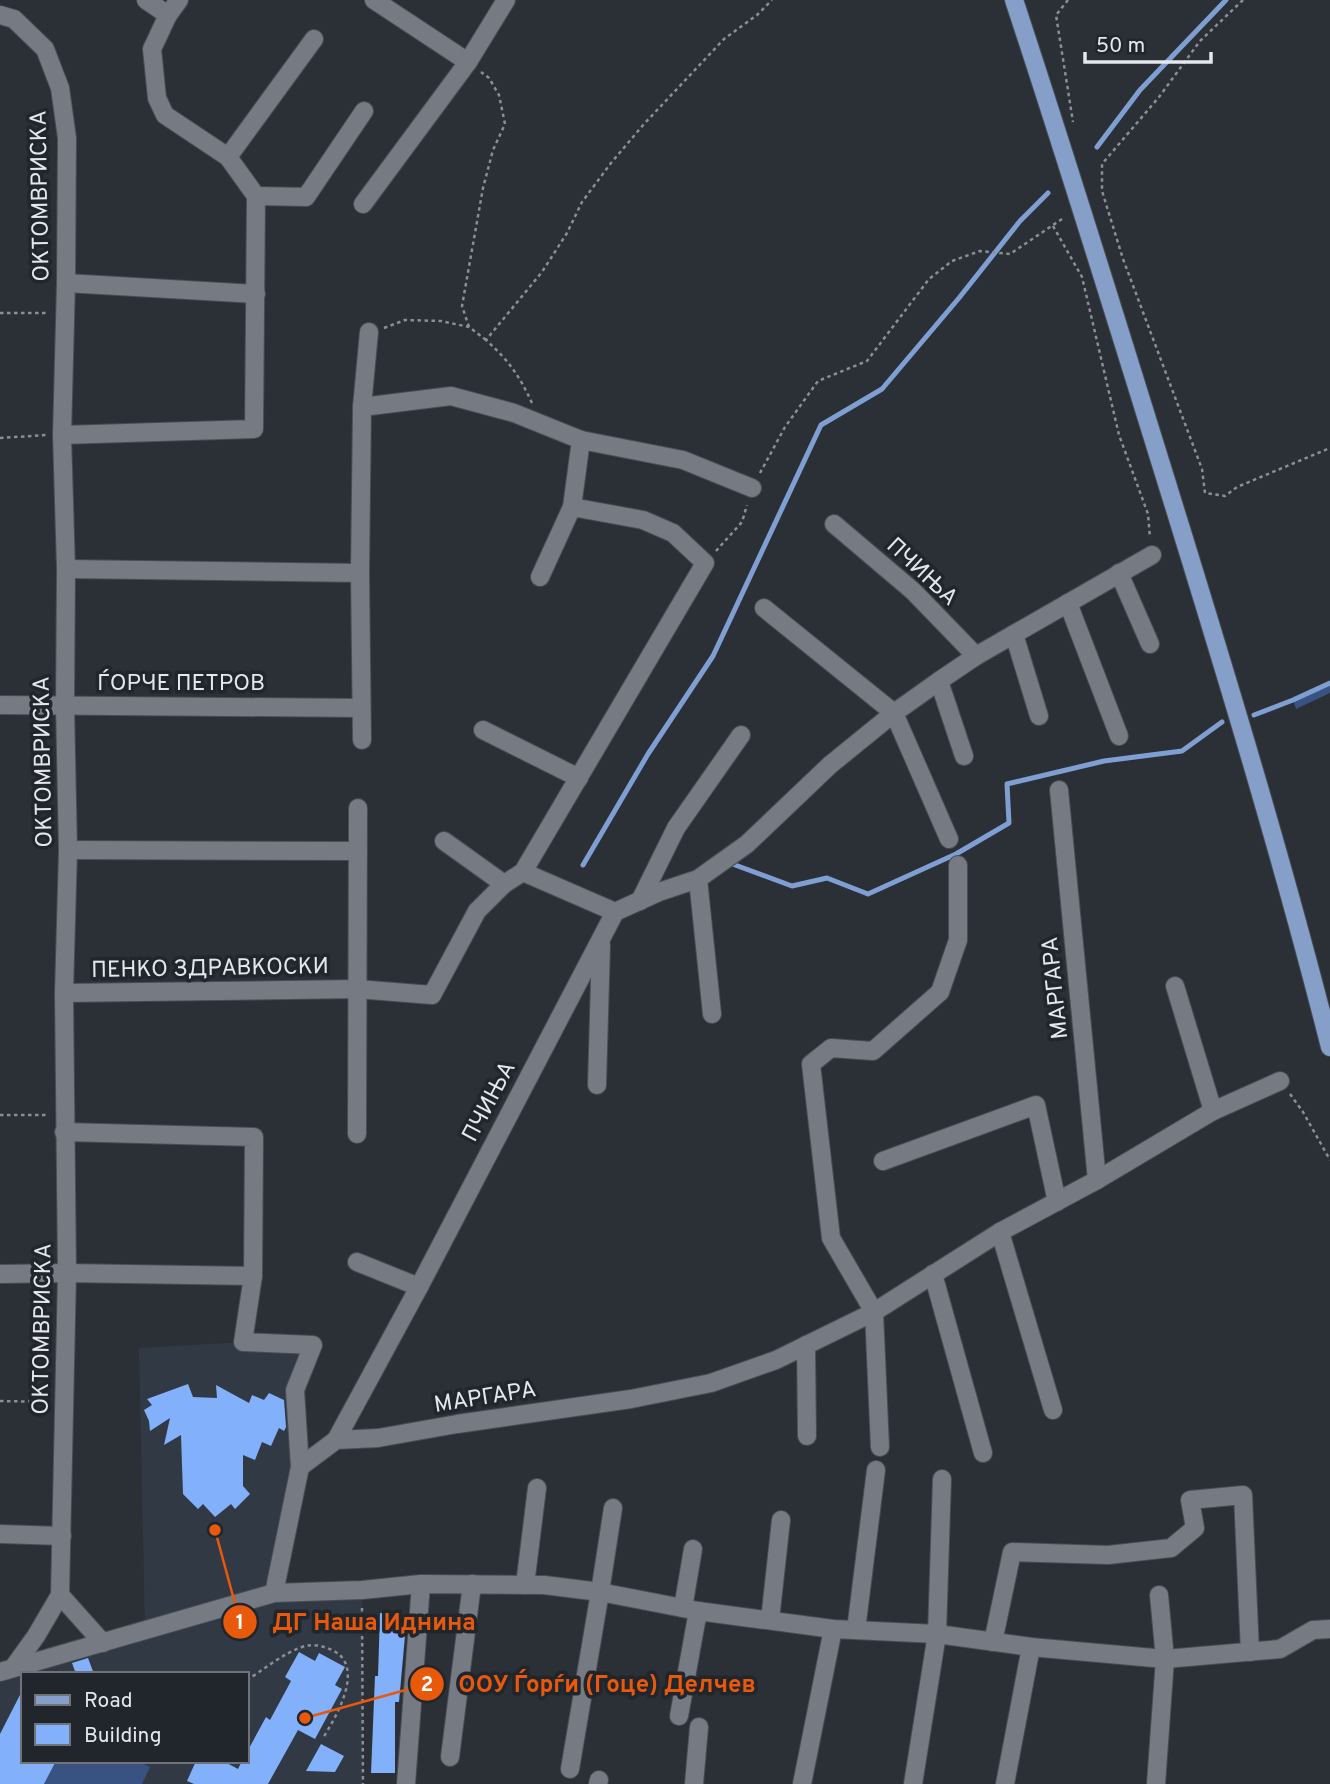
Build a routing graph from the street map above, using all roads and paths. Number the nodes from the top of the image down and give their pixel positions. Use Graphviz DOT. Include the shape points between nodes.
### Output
graph roads {
  1 [pos="146,0"];
  2 [pos="179,0"];
  3 [pos="374,0"];
  4 [pos="506,0"];
  5 [pos="772,0"];
  6 [pos="1014,0"];
  7 [pos="1068,0"];
  8 [pos="1244,0"];
  9 [pos="0,15"];
  10 [pos="168,15"];
  11 [pos="314,39"];
  12 [pos="468,62"];
  13 [pos="364,111"];
  14 [pos="1060,139"];
  15 [pos="228,156"];
  16 [pos="256,196"];
  17 [pos="363,204"];
  18 [pos="66,283"];
  19 [pos="256,294"];
  20 [pos="0,313"];
  21 [pos="65,314"];
  22 [pos="469,327"];
  23 [pos="369,332"];
  24 [pos="486,340"];
  25 [pos="362,407"];
  26 [pos="545,426"];
  27 [pos="62,435"];
  28 [pos="0,438"];
  29 [pos="581,440"];
  30 [pos="1330,448"];
  31 [pos="752,488"];
  32 [pos="572,507"];
  33 [pos="834,524"];
  34 [pos="1152,555"];
  35 [pos="705,563"];
  36 [pos="66,569"];
  37 [pos="360,573"];
  38 [pos="1119,573"];
  39 [pos="540,577"];
  40 [pos="1068,603"];
  41 [pos="764,608"];
  42 [pos="1014,634"];
  43 [pos="1150,644"];
  44 [pos="976,656"];
  45 [pos="939,681"];
  46 [pos="0,705"];
  47 [pos="65,706"];
  48 [pos="361,708"];
  49 [pos="894,713"];
  50 [pos="1039,716"];
  51 [pos="483,730"];
  52 [pos="741,735"];
  53 [pos="1119,736"];
  54 [pos="362,740"];
  55 [pos="964,756"];
  56 [pos="579,778"];
  57 [pos="1059,790"];
  58 [pos="358,808"];
  59 [pos="949,839"];
  60 [pos="444,841"];
  61 [pos="68,850"];
  62 [pos="358,851"];
  63 [pos="958,865"];
  64 [pos="523,872"];
  65 [pos="698,879"];
  66 [pos="504,884"];
  67 [pos="640,901"];
  68 [pos="615,912"];
  69 [pos="601,939"];
  70 [pos="1175,986"];
  71 [pos="357,989"];
  72 [pos="64,993"];
  73 [pos="712,1014"];
  74 [pos="1330,1047"];
  75 [pos="1280,1081"];
  76 [pos="597,1085"];
  77 [pos="1213,1111"];
  78 [pos="0,1115"];
  79 [pos="64,1124"];
  80 [pos="357,1134"];
  81 [pos="1330,1160"];
  82 [pos="883,1161"];
  83 [pos="1097,1180"];
  84 [pos="1057,1202"];
  85 [pos="1000,1232"];
  86 [pos="357,1262"];
  87 [pos="66,1273"];
  88 [pos="0,1274"];
  89 [pos="933,1274"];
  90 [pos="253,1276"];
  91 [pos="419,1287"];
  92 [pos="874,1312"];
  93 [pos="806,1345"];
  94 [pos="0,1401"];
  95 [pos="64,1402"];
  96 [pos="1052,1410"];
  97 [pos="807,1436"];
  98 [pos="336,1440"];
  99 [pos="880,1447"];
  100 [pos="983,1453"];
  101 [pos="300,1467"];
  102 [pos="876,1470"];
  103 [pos="942,1479"];
  104 [pos="537,1488"];
  105 [pos="613,1508"];
  106 [pos="781,1520"];
  107 [pos="0,1534"];
  108 [pos="62,1536"];
  109 [pos="693,1549"];
  110 [pos="421,1584"];
  111 [pos="471,1584"];
  112 [pos="525,1585"];
  113 [pos="362,1590"];
  114 [pos="600,1592"];
  115 [pos="274,1593"];
  116 [pos="60,1595"];
  117 [pos="1159,1595"];
  118 [pos="690,1609"];
  119 [pos="769,1620"];
  120 [pos="833,1629"];
  121 [pos="1330,1629"];
  122 [pos="856,1630"];
  123 [pos="937,1634"];
  124 [pos="993,1642"];
  125 [pos="103,1643"];
  126 [pos="1031,1647"];
  127 [pos="1250,1652"];
  128 [pos="1166,1659"];
  129 [pos="6,1670"];
  130 [pos="248,1679"];
  131 [pos="678,1716"];
  132 [pos="699,1727"];
  133 [pos="323,1738"];
  134 [pos="450,1757"];
  135 [pos="569,1769"];
  136 [pos="363,1784"];
  137 [pos="406,1784"];
  138 [pos="694,1784"];
  139 [pos="802,1784"];
  140 [pos="913,1784"];
  141 [pos="1005,1784"];
  142 [pos="1156,1784"];
  1 -- 10 [label="street"];
  2 -- 10 [label="street"];
  3 -- 12 [label="street"];
  4 -- 12 [label="street"];
  5 -- 24 [label="path" via="724,39 619,153 582,202 542,272"];
  6 -- 14 [label="main road"];
  7 -- 14 [label="path" via="1056,15 1074,128"];
  8 -- 30 [label="path" via="1200,41 1102,164 1102,191 1202,469 1205,493 1225,496"];
  9 -- 18 [label="street, ОКТОМВРИСКА" via="14,19 45,49 60,88 67,138"];
  10 -- 15 [label="street" via="152,49 157,98 165,115"];
  11 -- 15 [label="street"];
  12 -- 17 [label="street"];
  12 -- 22 [label="path" via="494,86 505,124 483,188 462,306"];
  13 -- 16 [label="street" via="306,197"];
  14 -- 74 [label="main road" via="1232,693"];
  15 -- 16 [label="street"];
  16 -- 19 [label="street"];
  18 -- 19 [label="street"];
  18 -- 21 [label="street, ОКТОМВРИСКА"];
  19 -- 27 [label="street" via="254,429"];
  20 -- 21 [label="path"];
  21 -- 27 [label="street, ОКТОМВРИСКА"];
  22 -- 23 [label="path" via="405,320"];
  22 -- 24 [label="path"];
  23 -- 25 [label="street"];
  24 -- 26 [label="path" via="521,379"];
  25 -- 26 [label="street" via="451,396"];
  25 -- 37 [label="street"];
  26 -- 29 [label="street"];
  27 -- 28 [label="path"];
  27 -- 36 [label="street, ОКТОМВРИСКА"];
  29 -- 31 [label="street" via="683,460"];
  29 -- 32 [label="street"];
  31 -- 34 [label="path" via="785,427 818,381 867,360 929,279 952,261 980,251 1010,254 1053,226 1082,277 1119,435 1148,514"];
  31 -- 35 [label="path" via="742,522"];
  32 -- 35 [label="street" via="643,520 673,533"];
  32 -- 39 [label="street"];
  33 -- 44 [label="street, ПЧИЊА" via="913,591"];
  34 -- 38 [label="street"];
  35 -- 56 [label="street"];
  36 -- 37 [label="street"];
  36 -- 47 [label="street, ОКТОМВРИСКА"];
  37 -- 48 [label="street"];
  38 -- 40 [label="street"];
  38 -- 43 [label="street"];
  40 -- 42 [label="street"];
  40 -- 53 [label="street"];
  41 -- 49 [label="street"];
  42 -- 44 [label="street"];
  42 -- 50 [label="street"];
  44 -- 45 [label="street"];
  45 -- 49 [label="street"];
  45 -- 55 [label="street"];
  46 -- 47 [label="street, ЃОРЧЕ ПЕТРОВ"];
  47 -- 48 [label="street, ЃОРЧЕ ПЕТРОВ"];
  47 -- 61 [label="street, ОКТОМВРИСКА"];
  48 -- 54 [label="street"];
  49 -- 59 [label="street"];
  49 -- 65 [label="street" via="830,765 747,844"];
  51 -- 56 [label="street"];
  52 -- 67 [label="street" via="676,828"];
  56 -- 64 [label="street"];
  57 -- 83 [label="street, МАРГАРА"];
  58 -- 62 [label="street, ПЕНКО ЗДРАВКОСКИ"];
  60 -- 66 [label="street"];
  61 -- 62 [label="street"];
  61 -- 72 [label="street, ОКТОМВРИСКА"];
  62 -- 71 [label="street, ПЕНКО ЗДРАВКОСКИ"];
  63 -- 92 [label="street" via="958,940 940,992 873,1051 831,1048 811,1064 831,1238"];
  64 -- 66 [label="street"];
  64 -- 68 [label="street"];
  65 -- 67 [label="street"];
  65 -- 73 [label="street"];
  66 -- 71 [label="street" via="477,911 432,995"];
  67 -- 68 [label="street"];
  68 -- 69 [label="street, ПЧИЊА"];
  69 -- 76 [label="street, ПЧИЊА"];
  69 -- 91 [label="street, ПЧИЊА"];
  70 -- 77 [label="street"];
  71 -- 72 [label="street, ПЕНКО ЗДРАВКОСКИ"];
  71 -- 80 [label="street, ПЕНКО ЗДРАВКОСКИ"];
  72 -- 79 [label="street, ОКТОМВРИСКА"];
  75 -- 77 [label="street, МАРГАРА"];
  75 -- 81 [label="path"];
  77 -- 83 [label="street, МАРГАРА"];
  78 -- 79 [label="path"];
  79 -- 87 [label="street, ОКТОМВРИСКА"];
  79 -- 90 [label="street" via="254,1137"];
  82 -- 84 [label="street" via="1036,1105"];
  83 -- 84 [label="street, МАРГАРА"];
  84 -- 85 [label="street, МАРГАРА"];
  85 -- 89 [label="street, МАРГАРА"];
  85 -- 96 [label="street"];
  86 -- 91 [label="street"];
  87 -- 88 [label="street"];
  87 -- 90 [label="street"];
  87 -- 95 [label="street, ОКТОМВРИСКА"];
  89 -- 92 [label="street, МАРГАРА"];
  89 -- 100 [label="street"];
  90 -- 101 [label="street" via="243,1342 313,1345 295,1390"];
  91 -- 98 [label="street, ПЧИЊА"];
  92 -- 93 [label="street, МАРГАРА"];
  92 -- 99 [label="street"];
  93 -- 97 [label="street"];
  93 -- 98 [label="street, МАРГАРА" via="711,1383 378,1438"];
  94 -- 95 [label="path"];
  95 -- 108 [label="street, ОКТОМВРИСКА"];
  98 -- 101 [label="street"];
  101 -- 115 [label="street"];
  102 -- 122 [label="street"];
  103 -- 123 [label="street"];
  104 -- 112 [label="street"];
  105 -- 114 [label="street"];
  106 -- 119 [label="street"];
  107 -- 108 [label="street"];
  108 -- 116 [label="street, ОКТОМВРИСКА"];
  109 -- 118 [label="street"];
  110 -- 111 [label="street"];
  110 -- 113 [label="street"];
  110 -- 137 [label="street"];
  111 -- 112 [label="street"];
  111 -- 134 [label="street"];
  112 -- 114 [label="street"];
  113 -- 115 [label="street"];
  113 -- 136 [label="path"];
  114 -- 118 [label="street"];
  114 -- 135 [label="street"];
  115 -- 125 [label="street"];
  116 -- 125 [label="street"];
  116 -- 129 [label="street, ОКТОМВРИСКА" via="36,1636"];
  117 -- 128 [label="street"];
  118 -- 119 [label="street"];
  118 -- 131 [label="street"];
  119 -- 120 [label="street"];
  120 -- 122 [label="street"];
  120 -- 139 [label="street"];
  121 -- 127 [label="street" via="1312,1630 1280,1649"];
  122 -- 123 [label="street"];
  123 -- 124 [label="street"];
  123 -- 140 [label="street"];
  124 -- 126 [label="street"];
  124 -- 127 [label="street" via="1012,1552 1108,1555 1171,1548 1195,1528 1190,1500 1242,1496"];
  125 -- 129 [label="street"];
  126 -- 128 [label="street"];
  126 -- 141 [label="street"];
  127 -- 128 [label="street"];
  128 -- 142 [label="street"];
  130 -- 133 [label="path" via="302,1647 316,1645 340,1655 347,1667 347,1682 338,1713"];
  132 -- 138 [label="street"];
}
